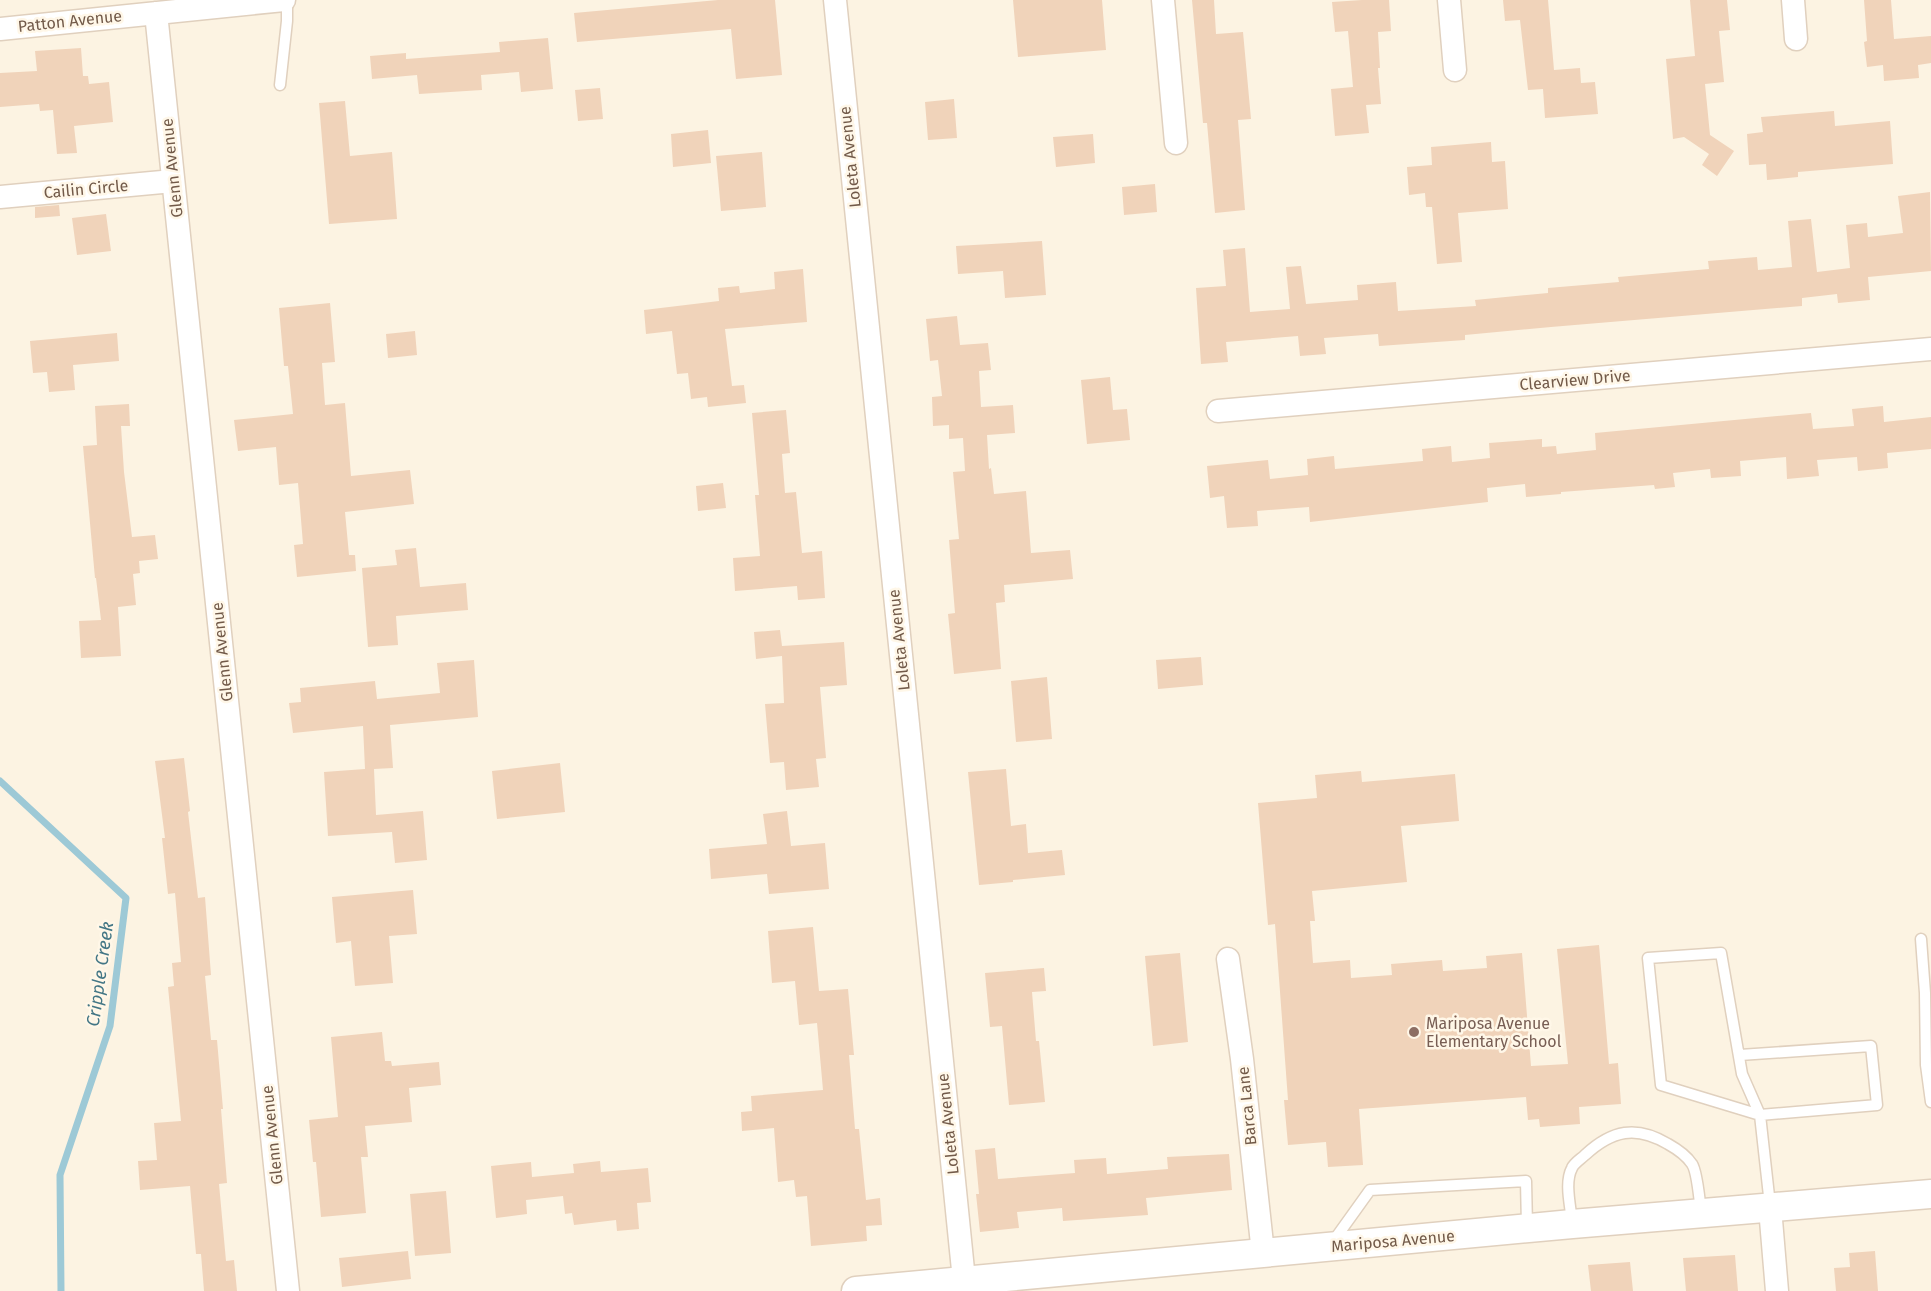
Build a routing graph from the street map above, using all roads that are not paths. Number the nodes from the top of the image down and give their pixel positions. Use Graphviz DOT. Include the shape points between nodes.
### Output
graph roads {
  1 [pos="285,0"];
  2 [pos="835,0"];
  3 [pos="1163,0"];
  4 [pos="1449,0"];
  5 [pos="1793,0"];
  6 [pos="156,13"];
  7 [pos="0,29"];
  8 [pos="1796,39"];
  9 [pos="1455,70"];
  10 [pos="280,85"];
  11 [pos="1176,143"];
  12 [pos="173,182"];
  13 [pos="0,197"];
  14 [pos="1931,349"];
  15 [pos="1218,411"];
  16 [pos="1921,939"];
  17 [pos="1228,959"];
  18 [pos="1740,1055"];
  19 [pos="1931,1102"];
  20 [pos="1760,1115"];
  21 [pos="1931,1194"];
  22 [pos="1770,1208"];
  23 [pos="1701,1214"];
  24 [pos="1572,1224"];
  25 [pos="1528,1229"];
  26 [pos="1330,1247"];
  27 [pos="1263,1253"];
  28 [pos="964,1280"];
  29 [pos="288,1291"];
  30 [pos="856,1291"];
  31 [pos="1777,1291"];
  1 -- 6 [label="street, Patton Avenue"];
  1 -- 10 [label="lane" via="287,21"];
  2 -- 28 [label="street, Loleta Avenue"];
  3 -- 11 [label="street"];
  4 -- 9 [label="street"];
  5 -- 8 [label="street"];
  6 -- 7 [label="street, Patton Avenue"];
  6 -- 12 [label="street, Glenn Avenue"];
  12 -- 13 [label="street, Cailin Circle"];
  12 -- 29 [label="street, Glenn Avenue"];
  14 -- 15 [label="street, Clearview Drive"];
  16 -- 19 [label="lane"];
  17 -- 27 [label="street, Barca Lane"];
  18 -- 20 [label="lane" via="1742,1074"];
  18 -- 20 [label="lane" via="1871,1046 1877,1105"];
  18 -- 20 [label="lane" via="1721,953 1648,958 1661,1085"];
  20 -- 22 [label="lane"];
  21 -- 22 [label="street, Mariposa Avenue"];
  22 -- 23 [label="street, Mariposa Avenue"];
  22 -- 31 [label="street"];
  23 -- 24 [label="street, Mariposa Avenue"];
  23 -- 24 [label="lane" via="1694,1166 1653,1135 1623,1133 1606,1138 1572,1167"];
  24 -- 25 [label="street, Mariposa Avenue"];
  25 -- 26 [label="street, Mariposa Avenue"];
  25 -- 26 [label="lane" via="1526,1181 1370,1190"];
  26 -- 27 [label="street, Mariposa Avenue"];
  27 -- 28 [label="street, Mariposa Avenue"];
  28 -- 30 [label="street, Mariposa Avenue"];
}
